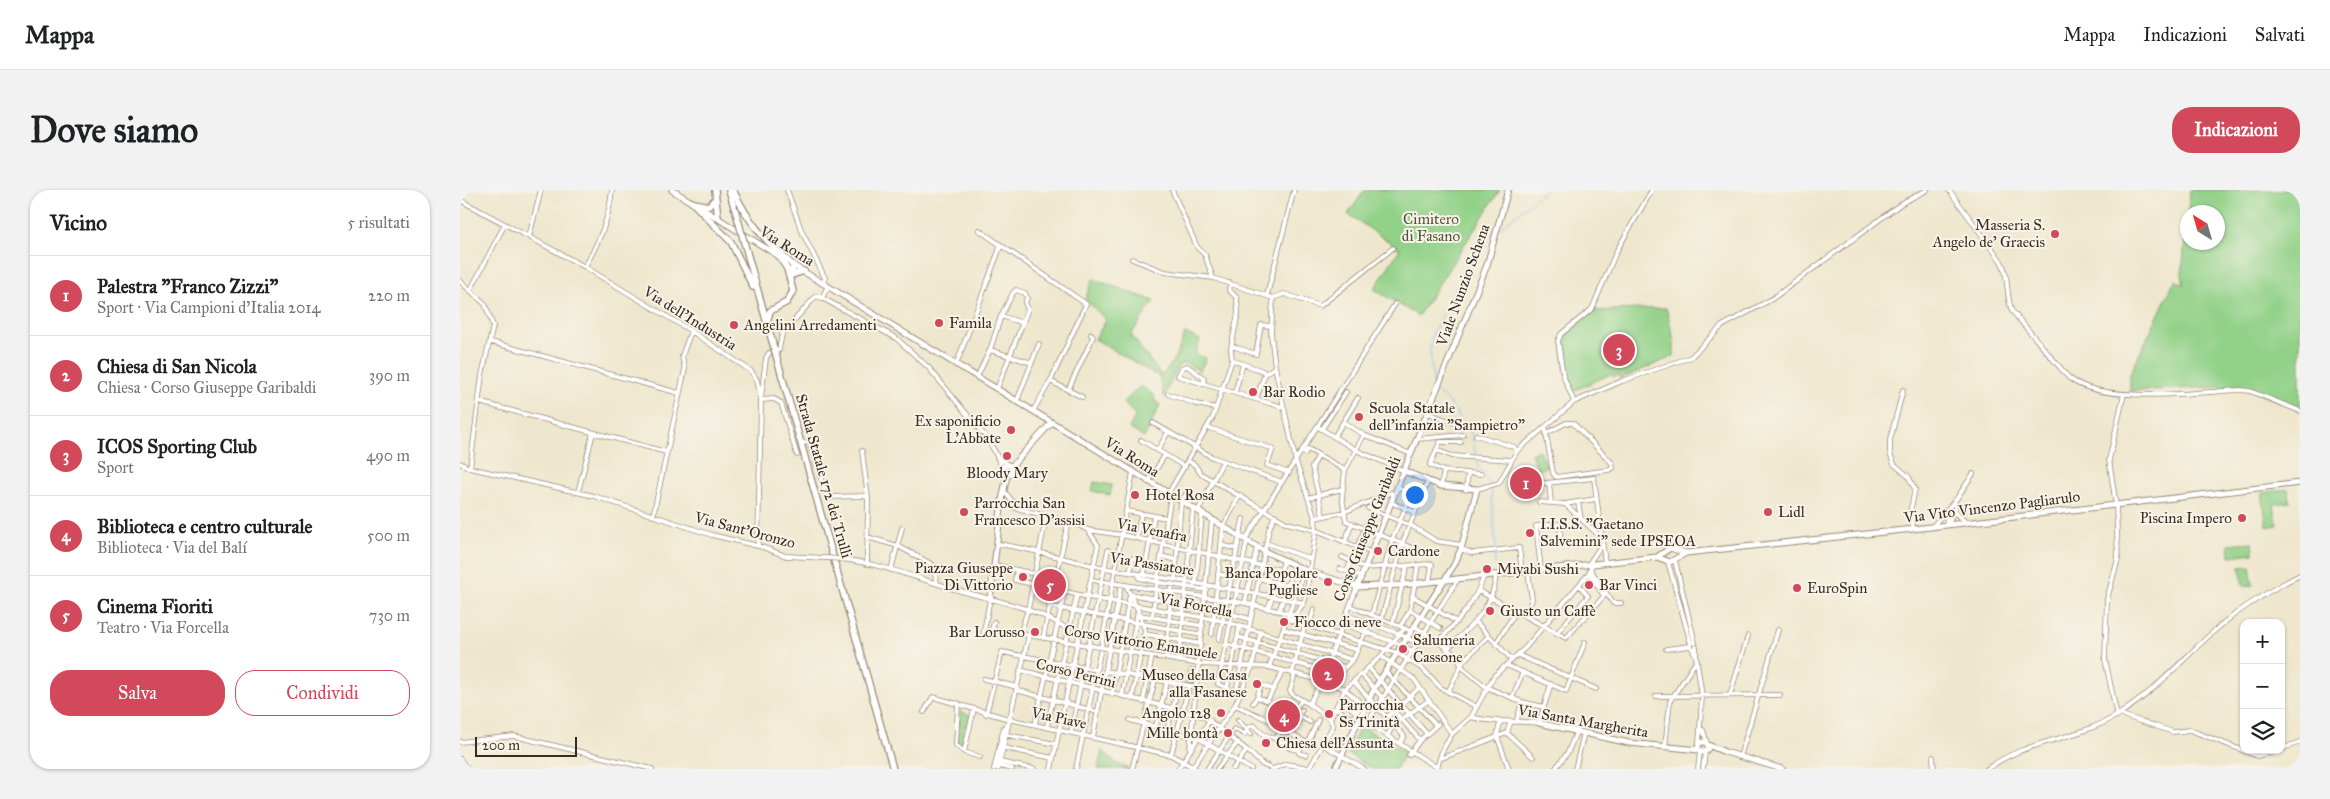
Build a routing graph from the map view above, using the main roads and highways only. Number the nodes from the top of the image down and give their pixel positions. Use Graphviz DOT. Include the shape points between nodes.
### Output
graph roads {
  1 [pos="715,190"];
  2 [pos="729,190"];
  3 [pos="733,190"];
  4 [pos="715,199"];
  5 [pos="718,218"];
  6 [pos="779,256"];
  7 [pos="804,271"];
  8 [pos="792,277"];
  9 [pos="757,290"];
  10 [pos="774,308"];
  11 [pos="763,311"];
  12 [pos="767,326"];
  13 [pos="893,769"];
  1 -- 4 [label="main road"];
  2 -- 9 [label="main road, Strada Statale 172 dei Trulli, bridge"];
  3 -- 8 [label="main road" via="753,226 794,265"];
  4 -- 5 [label="main road"];
  4 -- 11 [label="main road" via="709,206 692,202 731,242"];
  6 -- 8 [label="main road"];
  7 -- 8 [label="main road"];
  8 -- 10 [label="main road" via="791,297"];
  9 -- 10 [label="main road" via="764,303"];
  9 -- 11 [label="main road, Strada Statale 172 dei Trulli"];
  10 -- 12 [label="main road" via="768,316"];
  11 -- 12 [label="main road, Strada Statale 172 dei Trulli"];
  12 -- 13 [label="main road, Strada Statale 172 dei Trulli"];
}
